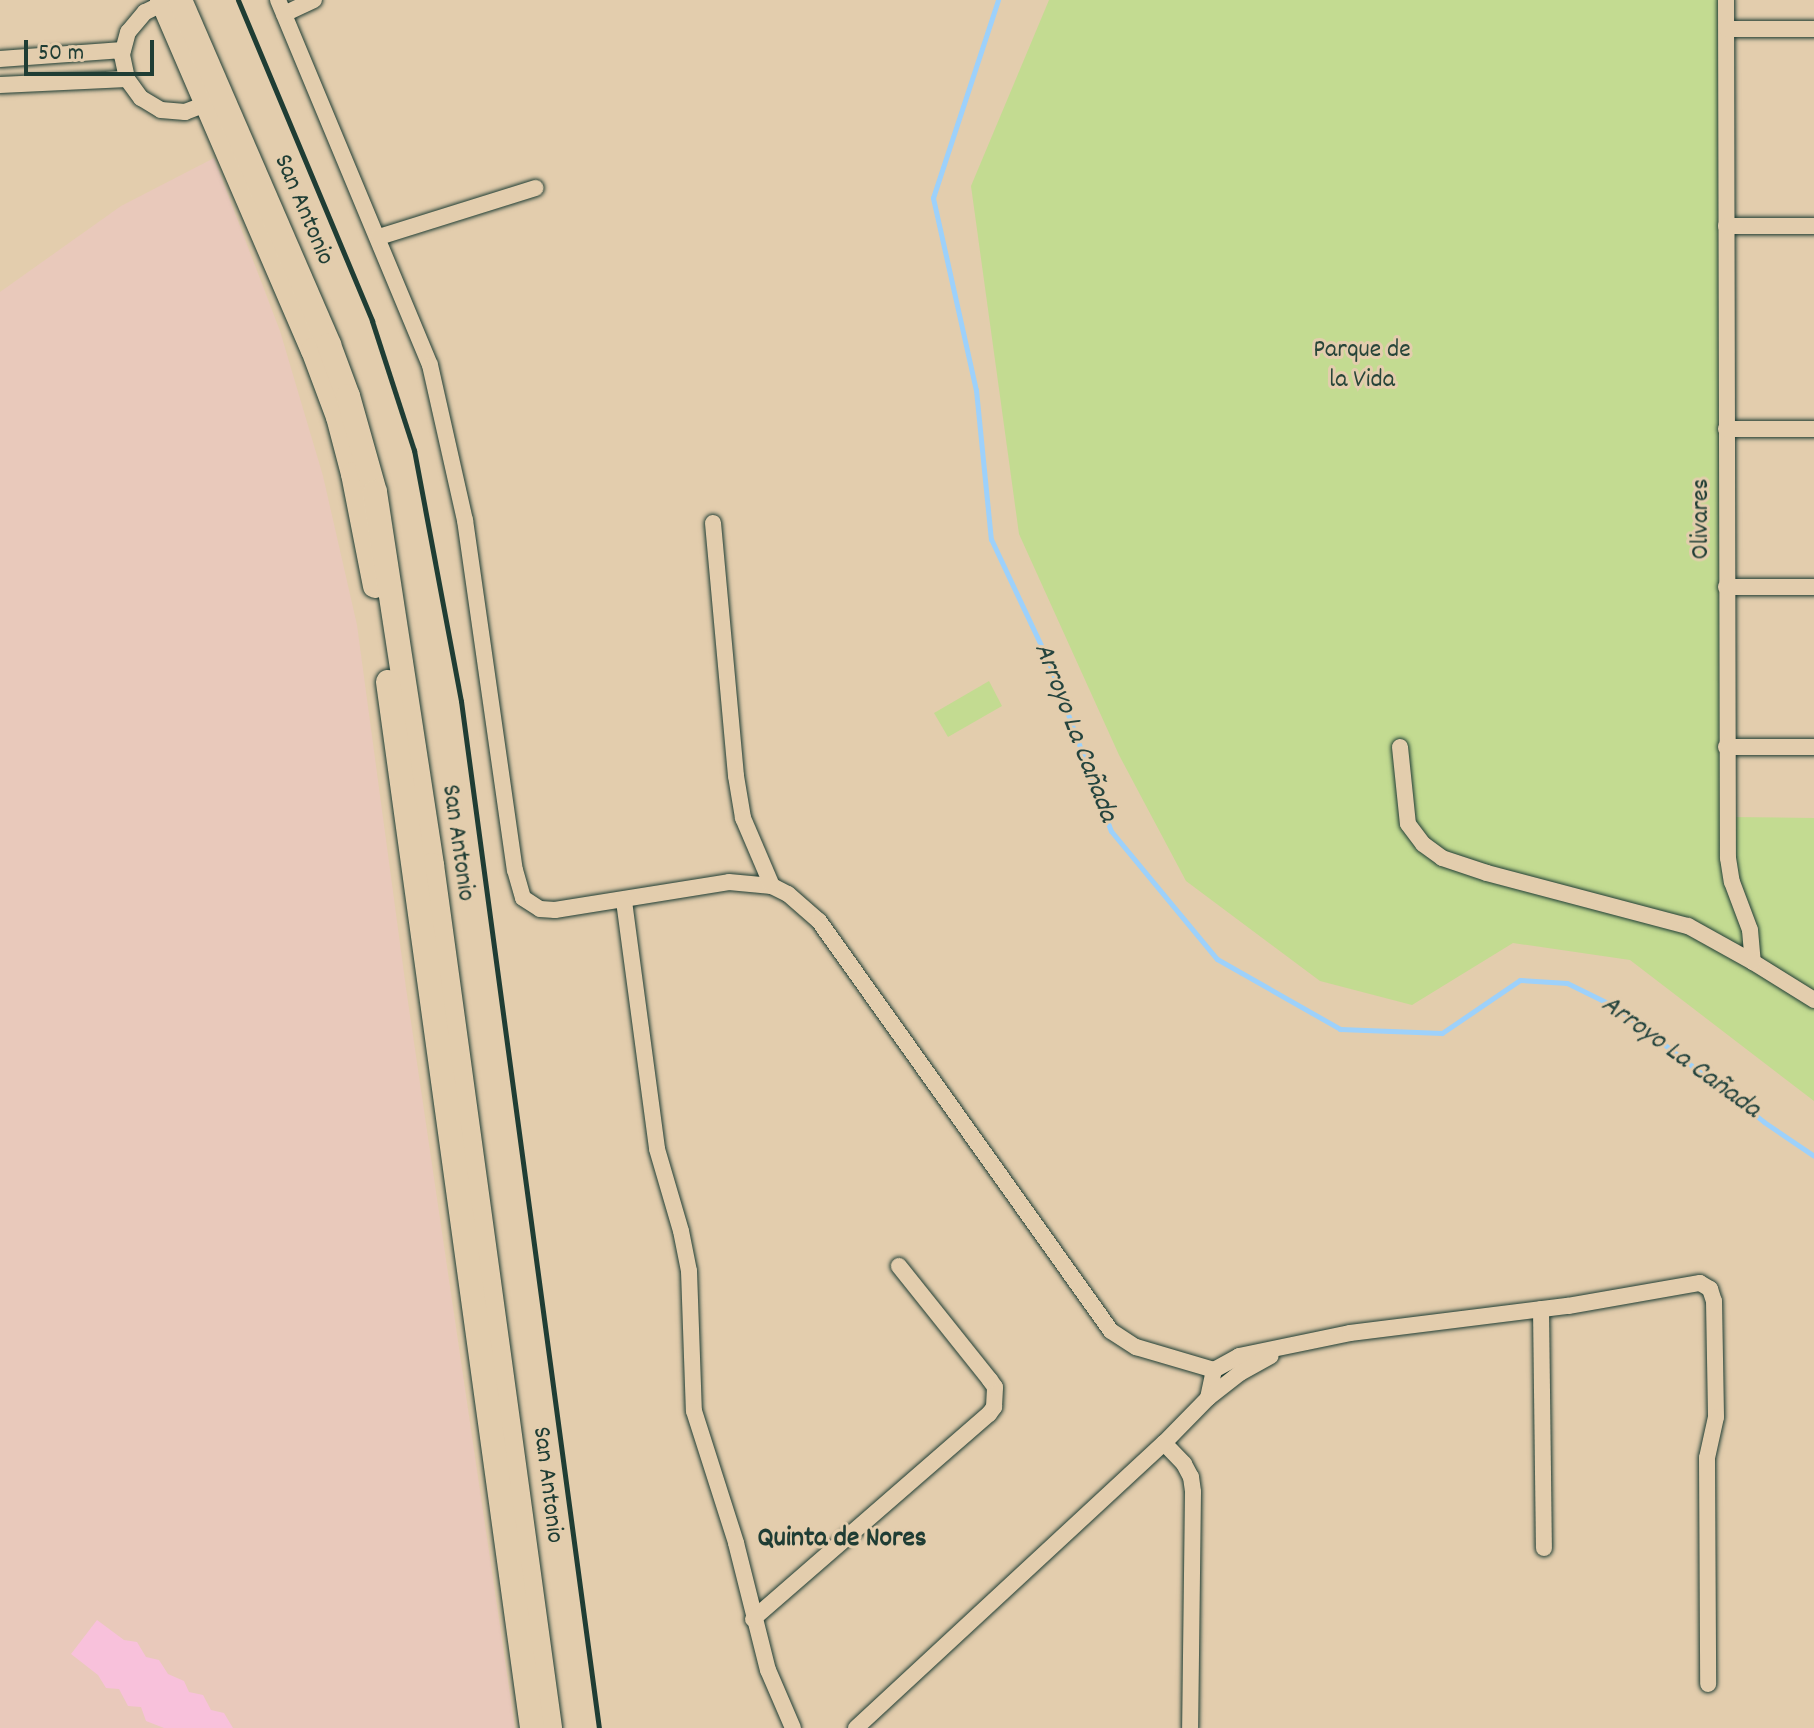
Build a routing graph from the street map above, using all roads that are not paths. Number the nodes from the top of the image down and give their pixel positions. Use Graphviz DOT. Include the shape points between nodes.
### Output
graph roads {
  1 [pos="314,0"];
  2 [pos="1726,0"];
  3 [pos="169,1"];
  4 [pos="281,7"];
  5 [pos="1727,29"];
  6 [pos="1814,29"];
  7 [pos="123,50"];
  8 [pos="24,56"];
  9 [pos="0,59"];
  10 [pos="127,79"];
  11 [pos="27,83"];
  12 [pos="0,85"];
  13 [pos="216,101"];
  14 [pos="535,188"];
  15 [pos="1726,226"];
  16 [pos="1814,226"];
  17 [pos="379,237"];
  18 [pos="1726,429"];
  19 [pos="1814,429"];
  20 [pos="713,523"];
  21 [pos="1726,587"];
  22 [pos="1814,587"];
  23 [pos="1400,747"];
  24 [pos="1726,747"];
  25 [pos="1814,747"];
  26 [pos="772,886"];
  27 [pos="624,901"];
  28 [pos="1753,962"];
  29 [pos="1814,1000"];
  30 [pos="899,1266"];
  31 [pos="1541,1309"];
  32 [pos="1302,1343"];
  33 [pos="1214,1370"];
  34 [pos="1208,1398"];
  35 [pos="1164,1443"];
  36 [pos="1544,1548"];
  37 [pos="753,1619"];
  38 [pos="1708,1684"];
  39 [pos="532,1728"];
  40 [pos="550,1728"];
  41 [pos="793,1728"];
  42 [pos="856,1728"];
  43 [pos="1190,1728"];
  1 -- 4 [label="street"];
  2 -- 5 [label="street, Olivares"];
  3 -- 7 [label="street" via="136,19"];
  3 -- 13 [label="main road, San Antonio"];
  4 -- 17 [label="street"];
  5 -- 6 [label="street"];
  5 -- 15 [label="street, Olivares"];
  7 -- 8 [label="street"];
  7 -- 10 [label="street"];
  8 -- 9 [label="street"];
  8 -- 11 [label="street"];
  10 -- 11 [label="street"];
  10 -- 13 [label="street" via="141,98 161,110 185,112"];
  11 -- 12 [label="street"];
  13 -- 39 [label="main road, San Antonio" via="338,417 364,524"];
  13 -- 40 [label="main road, San Antonio" via="344,383 385,541"];
  14 -- 17 [label="street"];
  15 -- 16 [label="street"];
  15 -- 18 [label="street, Olivares"];
  17 -- 27 [label="street" via="440,402 465,520 523,898 540,909"];
  18 -- 19 [label="street"];
  18 -- 21 [label="street, Olivares"];
  20 -- 26 [label="street" via="736,776 743,818"];
  21 -- 22 [label="street"];
  21 -- 24 [label="street, Olivares"];
  23 -- 28 [label="street" via="1408,824 1442,858 1688,926"];
  24 -- 25 [label="street"];
  24 -- 28 [label="street, Olivares" via="1728,858 1750,930"];
  26 -- 27 [label="street" via="729,882"];
  26 -- 33 [label="street" via="819,921 1111,1331 1136,1347"];
  27 -- 37 [label="street" via="657,1149 689,1271 694,1411 736,1543"];
  28 -- 29 [label="street"];
  30 -- 37 [label="street" via="995,1387 994,1407"];
  31 -- 32 [label="street"];
  31 -- 36 [label="street"];
  31 -- 38 [label="street" via="1691,1283 1710,1289 1716,1417 1707,1458"];
  32 -- 33 [label="street" via="1229,1359"];
  32 -- 34 [label="street" via="1253,1365"];
  33 -- 34 [label="street"];
  34 -- 35 [label="street"];
  35 -- 42 [label="street"];
  35 -- 43 [label="street" via="1184,1464 1193,1492"];
  37 -- 41 [label="street"];
}
